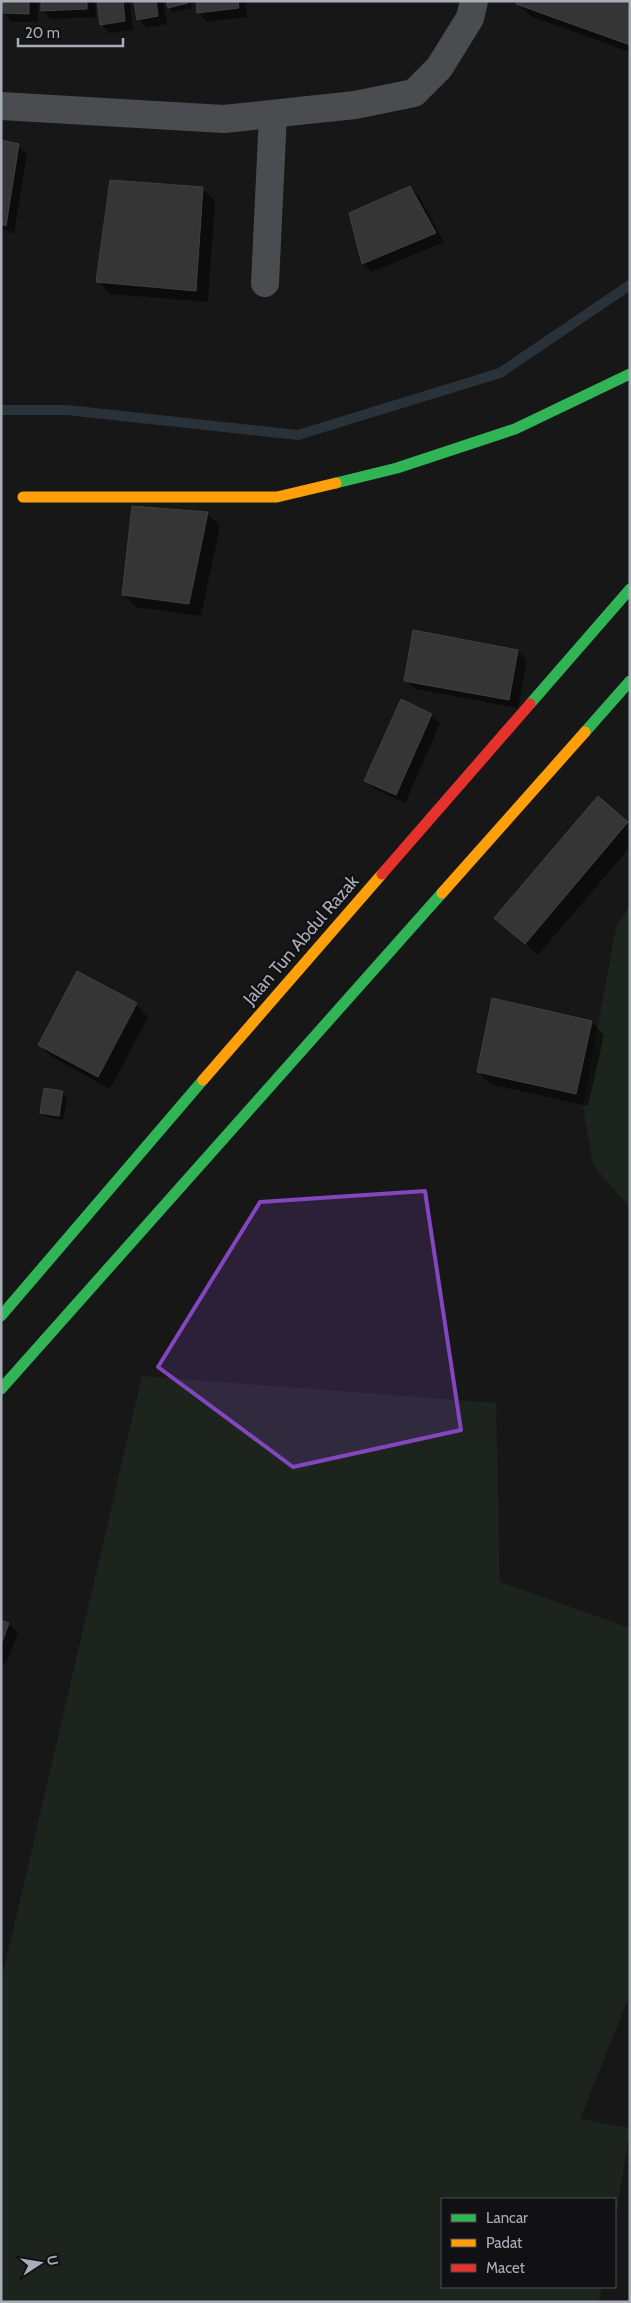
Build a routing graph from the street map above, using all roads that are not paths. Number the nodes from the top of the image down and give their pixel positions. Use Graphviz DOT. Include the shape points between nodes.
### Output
graph roads {
  1 [pos="474,1"];
  2 [pos="1,106"];
  3 [pos="273,114"];
  4 [pos="265,283"];
  5 [pos="630,374"];
  6 [pos="23,497"];
  7 [pos="630,589"];
  8 [pos="630,681"];
  9 [pos="1,1316"];
  10 [pos="1,1389"];
  1 -- 3 [label="street" via="470,18 439,68 414,93 355,106"];
  2 -- 3 [label="street" via="224,119"];
  3 -- 4 [label="street"];
  5 -- 6 [label="main road" via="515,429 397,468 277,497"];
  7 -- 9 [label="main road, Jalan Tun Abdul Razak"];
  8 -- 10 [label="main road"];
}
